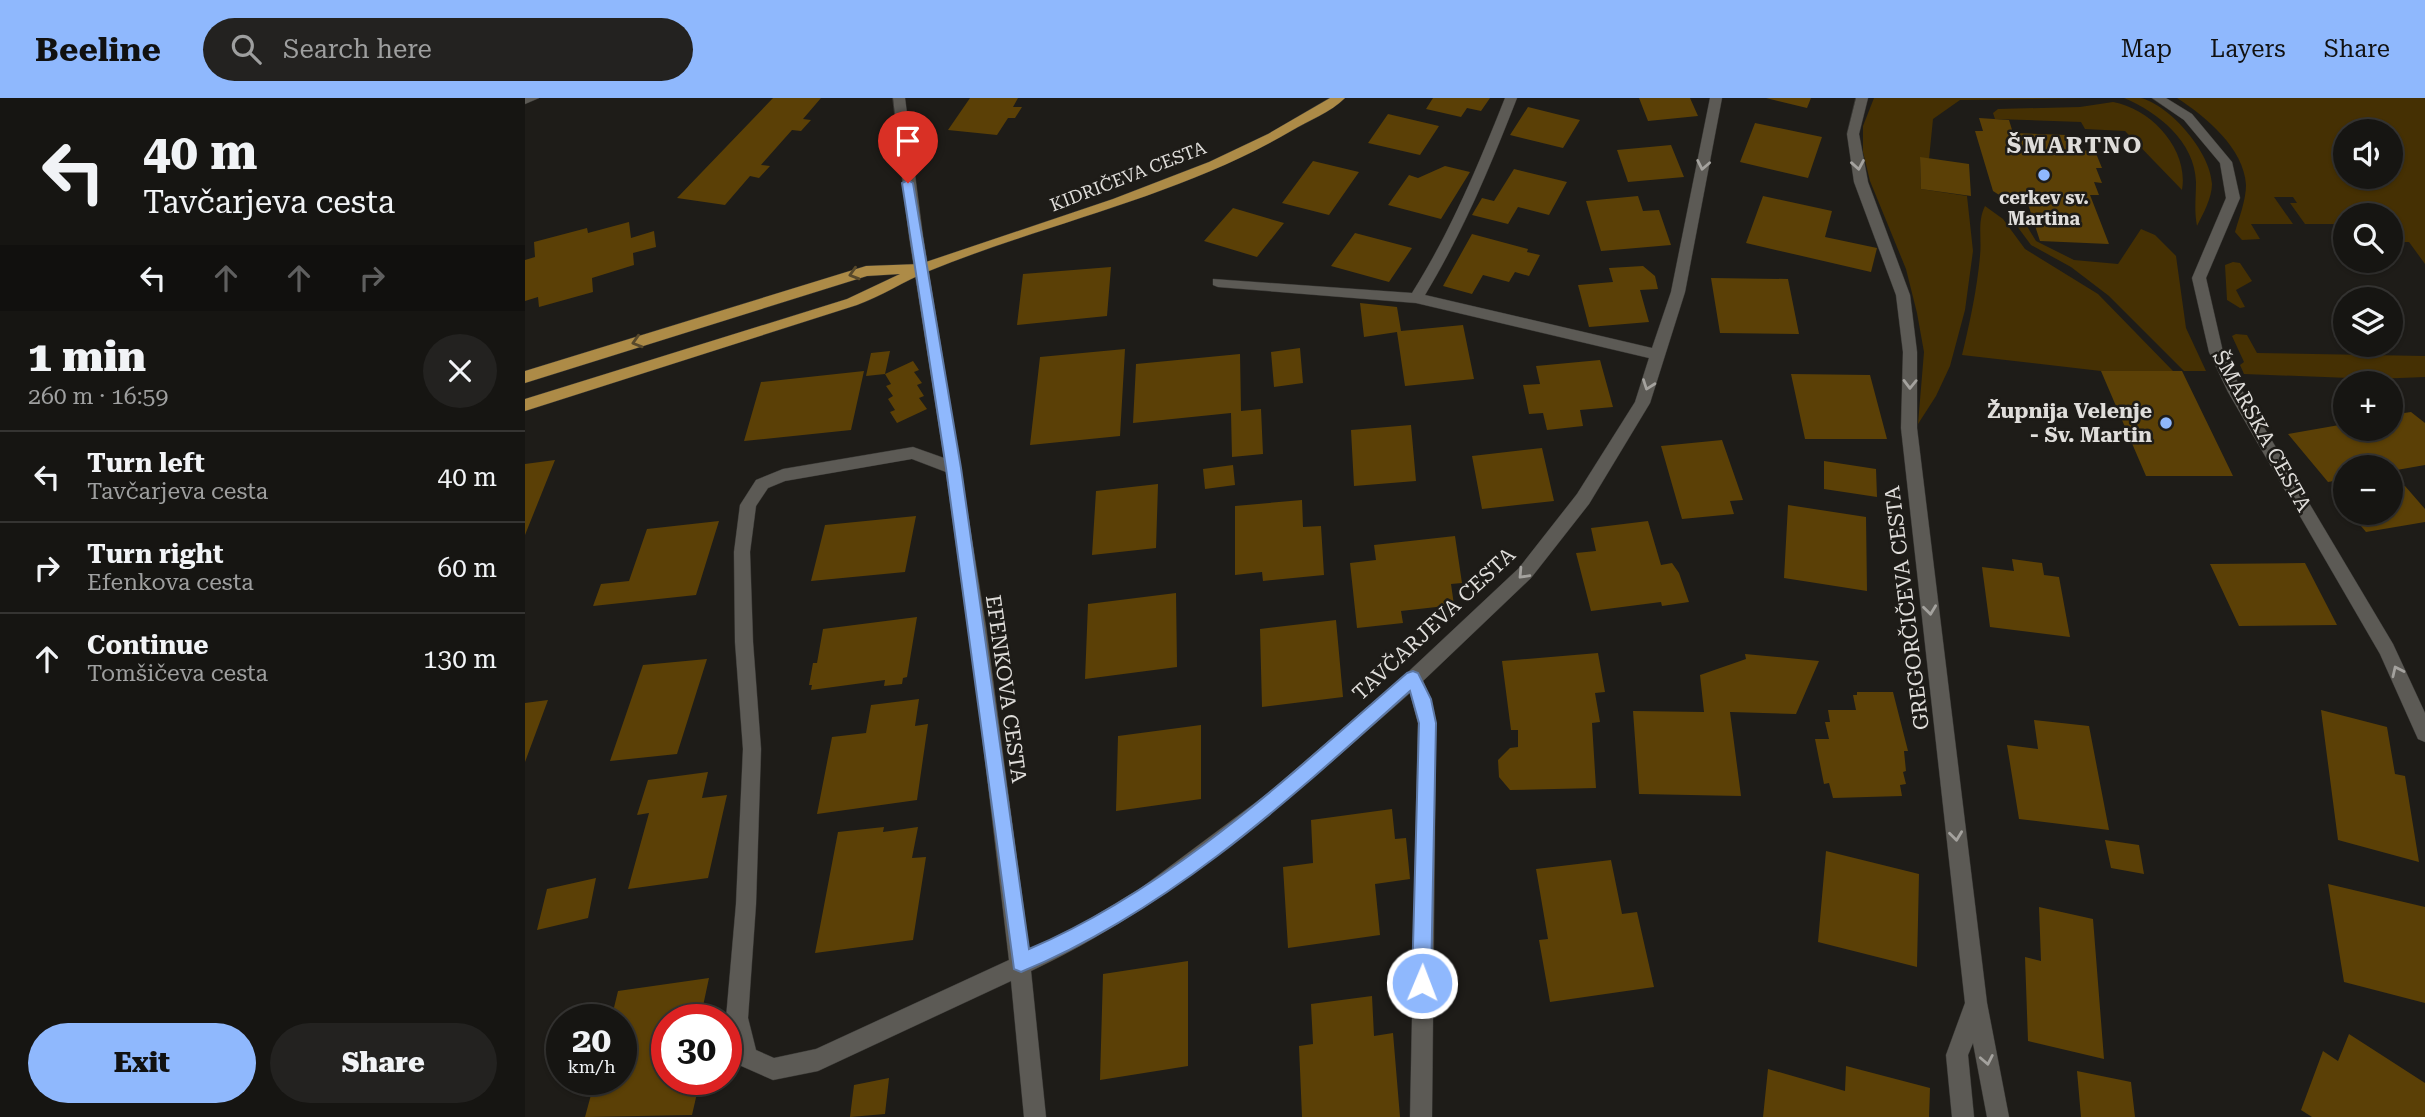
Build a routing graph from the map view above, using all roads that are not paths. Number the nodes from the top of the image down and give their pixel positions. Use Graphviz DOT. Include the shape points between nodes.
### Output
graph roads {
  1 [pos="533,98"];
  2 [pos="899,98"];
  3 [pos="1339,98"];
  4 [pos="1511,98"];
  5 [pos="1716,98"];
  6 [pos="1862,98"];
  7 [pos="2158,98"];
  8 [pos="525,100"];
  9 [pos="922,268"];
  10 [pos="1218,282"];
  11 [pos="1416,298"];
  12 [pos="1659,355"];
  13 [pos="525,377"];
  14 [pos="525,405"];
  15 [pos="953,468"];
  16 [pos="1413,679"];
  17 [pos="2425,733"];
  18 [pos="1021,962"];
  19 [pos="1976,1003"];
  20 [pos="1035,1117"];
  21 [pos="1421,1117"];
  22 [pos="1963,1117"];
  23 [pos="1998,1117"];
  1 -- 8 [label="street"];
  2 -- 9 [label="street, EFENKOVA CESTA"];
  3 -- 9 [label="main road, KIDRIČEVA CESTA" via="1214,165"];
  4 -- 11 [label="street" via="1474,192"];
  5 -- 12 [label="street, TAVČARJEVA CESTA, one-way" via="1678,292"];
  6 -- 19 [label="street, GREGORČIČEVA CESTA, one-way" via="1853,134 1861,182 1903,295 1910,352 1909,428"];
  17 -- 7 [label="street, ŠMARSKA CESTA, one-way" via="2387,650 2216,352 2199,278 2233,198 2226,162 2188,117"];
  9 -- 13 [label="main road, KIDRIČEVA CESTA, one-way" via="866,271"];
  9 -- 14 [label="main road, KIDRIČEVA CESTA" via="852,302"];
  9 -- 15 [label="street, EFENKOVA CESTA"];
  10 -- 11 [label="street"];
  11 -- 12 [label="street"];
  12 -- 16 [label="street, TAVČARJEVA CESTA, one-way" via="1642,403 1583,499 1525,573"];
  15 -- 18 [label="street, EFENKOVA CESTA"];
  15 -- 18 [label="street, TAVČARJEVA CESTA" via="913,453 783,475 762,484 748,505 742,552 752,749 737,1017 747,1057 773,1069 818,1060"];
  16 -- 18 [label="street, TAVČARJEVA CESTA" via="1274,801 1148,895 1072,941"];
  16 -- 21 [label="street" via="1427,723"];
  18 -- 20 [label="street, EFENKOVA CESTA"];
  19 -- 22 [label="street, GREGORČIČEVA CESTA" via="1957,1055"];
  19 -- 23 [label="street, one-way"];
}
